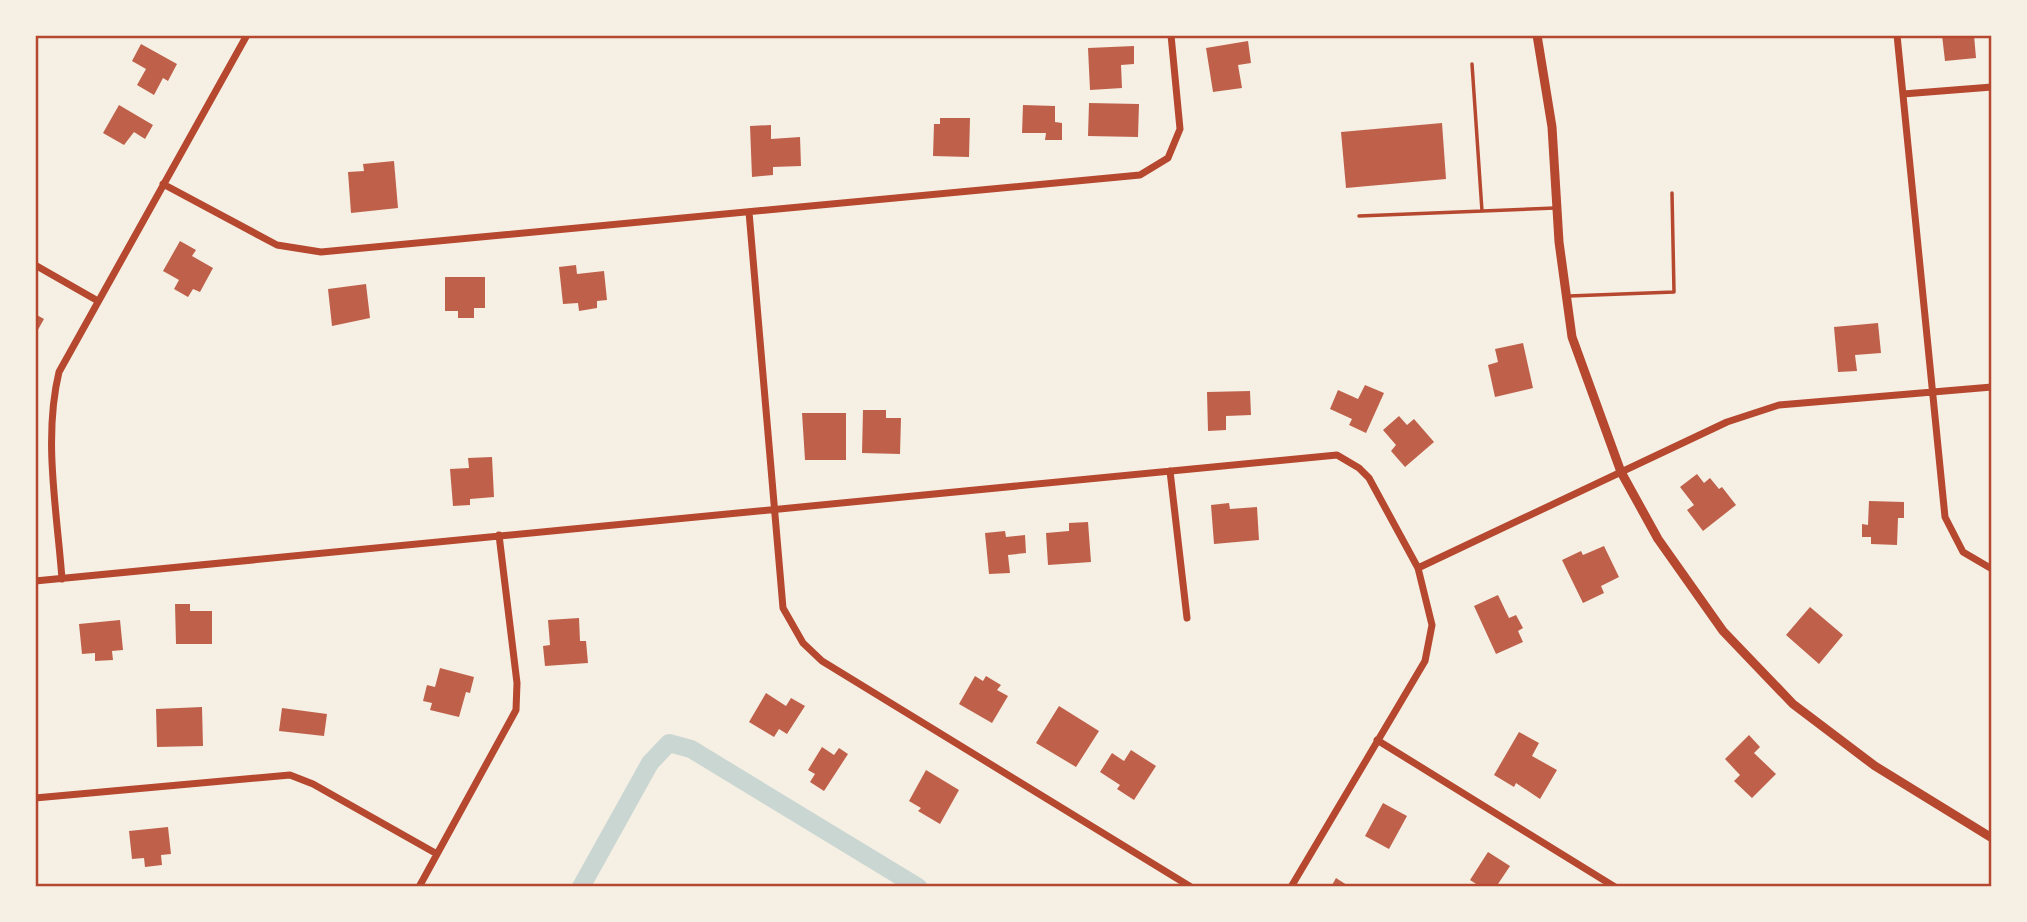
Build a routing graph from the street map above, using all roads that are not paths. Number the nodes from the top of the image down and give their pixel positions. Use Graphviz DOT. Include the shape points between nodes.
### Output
graph roads {
  1 [pos="247,35"];
  2 [pos="1171,35"];
  3 [pos="1537,35"];
  4 [pos="1897,35"];
  5 [pos="1472,64"];
  6 [pos="1992,87"];
  7 [pos="1903,94"];
  8 [pos="163,184"];
  9 [pos="1672,193"];
  10 [pos="1557,208"];
  11 [pos="1482,211"];
  12 [pos="748,212"];
  13 [pos="1359,216"];
  14 [pos="35,265"];
  15 [pos="1567,296"];
  16 [pos="98,301"];
  17 [pos="1992,387"];
  18 [pos="1932,393"];
  19 [pos="1170,471"];
  20 [pos="1621,472"];
  21 [pos="776,510"];
  22 [pos="499,535"];
  23 [pos="1418,568"];
  24 [pos="1992,569"];
  25 [pos="62,579"];
  26 [pos="35,581"];
  27 [pos="1187,618"];
  28 [pos="1377,740"];
  29 [pos="35,798"];
  30 [pos="1992,838"];
  31 [pos="437,854"];
  32 [pos="419,887"];
  33 [pos="1191,887"];
  34 [pos="1290,887"];
  35 [pos="1615,887"];
  1 -- 8 [label="street"];
  2 -- 12 [label="street" via="1180,129 1168,158 1140,175"];
  3 -- 10 [label="street" via="1552,127"];
  4 -- 7 [label="street"];
  5 -- 11 [label="lane"];
  6 -- 7 [label="street"];
  7 -- 18 [label="street"];
  8 -- 12 [label="street" via="277,245 321,252"];
  8 -- 16 [label="street"];
  9 -- 15 [label="lane" via="1674,292"];
  10 -- 11 [label="lane"];
  10 -- 15 [label="street"];
  11 -- 13 [label="lane"];
  12 -- 21 [label="street"];
  14 -- 16 [label="street"];
  15 -- 20 [label="street" via="1572,337"];
  16 -- 25 [label="street" via="59,372 51,404"];
  17 -- 18 [label="street"];
  18 -- 20 [label="street" via="1779,405 1727,422"];
  18 -- 24 [label="street" via="1945,517 1963,552"];
  19 -- 21 [label="street"];
  19 -- 23 [label="street" via="1338,455 1369,478"];
  19 -- 27 [label="street"];
  20 -- 23 [label="street"];
  20 -- 30 [label="street" via="1658,539 1723,631 1793,704 1875,766"];
  21 -- 22 [label="street"];
  21 -- 33 [label="street" via="783,608 803,643 822,661"];
  22 -- 25 [label="street"];
  22 -- 31 [label="street" via="517,683 516,710"];
  23 -- 28 [label="street" via="1433,625 1425,661"];
  25 -- 26 [label="street"];
  28 -- 34 [label="street"];
  28 -- 35 [label="street"];
  29 -- 31 [label="street" via="290,775"];
  31 -- 32 [label="street"];
}
